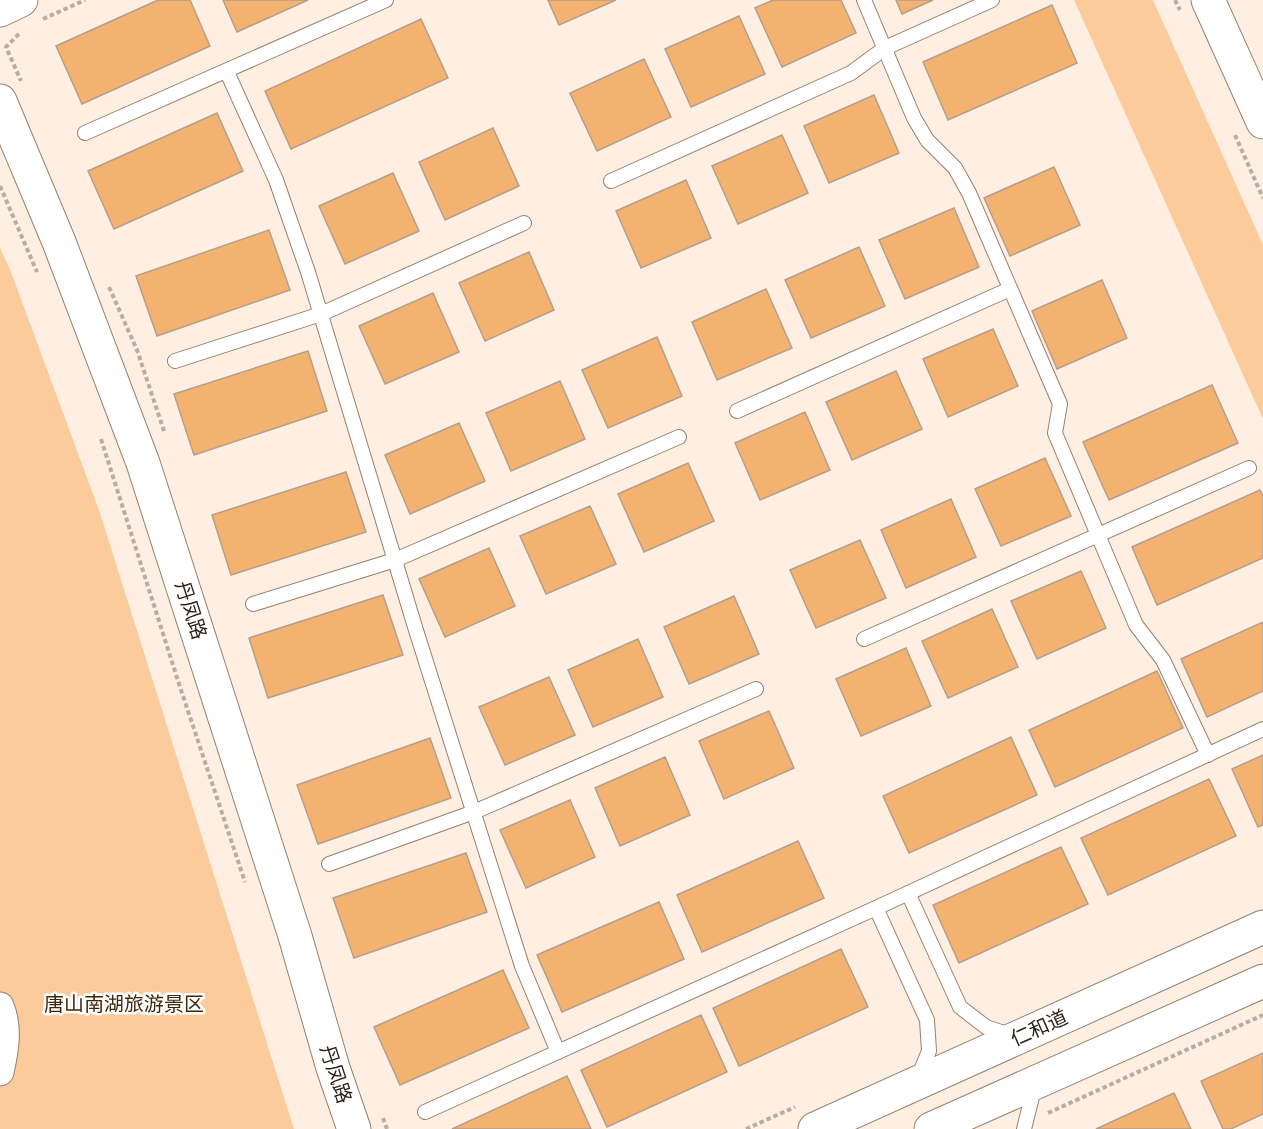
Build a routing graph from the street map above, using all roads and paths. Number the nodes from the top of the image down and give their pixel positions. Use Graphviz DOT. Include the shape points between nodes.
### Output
graph roads {
  1 [pos="21,0"];
  2 [pos="386,0"];
  3 [pos="864,0"];
  4 [pos="992,0"];
  5 [pos="1208,0"];
  6 [pos="0,10"];
  7 [pos="885,48"];
  8 [pos="227,72"];
  9 [pos="0,101"];
  10 [pos="1263,122"];
  11 [pos="85,133"];
  12 [pos="611,181"];
  13 [pos="0,186"];
  14 [pos="524,223"];
  15 [pos="40,280"];
  16 [pos="1010,289"];
  17 [pos="321,314"];
  18 [pos="175,361"];
  19 [pos="737,411"];
  20 [pos="98,432"];
  21 [pos="679,437"];
  22 [pos="1249,468"];
  23 [pos="1098,535"];
  24 [pos="395,560"];
  25 [pos="253,604"];
  26 [pos="864,639"];
  27 [pos="756,689"];
  28 [pos="1263,729"];
  29 [pos="1208,755"];
  30 [pos="474,812"];
  31 [pos="329,864"];
  32 [pos="246,886"];
  33 [pos="908,893"];
  34 [pos="876,908"];
  35 [pos="1263,927"];
  36 [pos="1263,981"];
  37 [pos="0,1006"];
  38 [pos="1263,1015"];
  39 [pos="1018,1038"];
  40 [pos="558,1052"];
  41 [pos="0,1072"];
  42 [pos="1035,1083"];
  43 [pos="915,1084"];
  44 [pos="425,1112"];
  45 [pos="1025,1126"];
  46 [pos="939,1128"];
  47 [pos="354,1129"];
  48 [pos="815,1129"];
  1 -- 6 [label="main road"];
  2 -- 8 [label="lane"];
  3 -- 7 [label="lane"];
  4 -- 7 [label="lane"];
  5 -- 10 [label="main road"];
  7 -- 12 [label="lane" via="851,73"];
  7 -- 16 [label="lane" via="914,118 927,140 955,168 969,193"];
  8 -- 11 [label="lane"];
  8 -- 17 [label="lane" via="276,180"];
  9 -- 47 [label="main road, 丹凤路" via="59,242 143,464"];
  13 -- 15 [label="path"];
  14 -- 17 [label="lane"];
  16 -- 19 [label="lane"];
  16 -- 23 [label="lane" via="1059,404 1055,433"];
  17 -- 18 [label="lane"];
  17 -- 24 [label="lane"];
  20 -- 32 [label="path"];
  21 -- 24 [label="lane"];
  22 -- 23 [label="lane"];
  23 -- 26 [label="lane"];
  23 -- 29 [label="lane" via="1137,625 1163,660"];
  24 -- 25 [label="lane"];
  24 -- 30 [label="lane"];
  27 -- 30 [label="lane"];
  28 -- 29 [label="lane"];
  29 -- 33 [label="lane"];
  30 -- 31 [label="lane"];
  30 -- 40 [label="lane" via="522,966"];
  33 -- 34 [label="lane"];
  33 -- 39 [label="lane" via="960,1007 986,1026"];
  34 -- 40 [label="lane"];
  34 -- 43 [label="lane" via="927,1020 929,1051"];
  35 -- 39 [label="main road, 仁和道"];
  36 -- 42 [label="main road"];
  37 -- 41 [label="street" via="6,1047"];
  38 -- 45 [label="path"];
  39 -- 43 [label="main road, 仁和道"];
  40 -- 44 [label="lane"];
  42 -- 45 [label="lane"];
  42 -- 46 [label="main road"];
  43 -- 48 [label="main road, 仁和道"];
}
